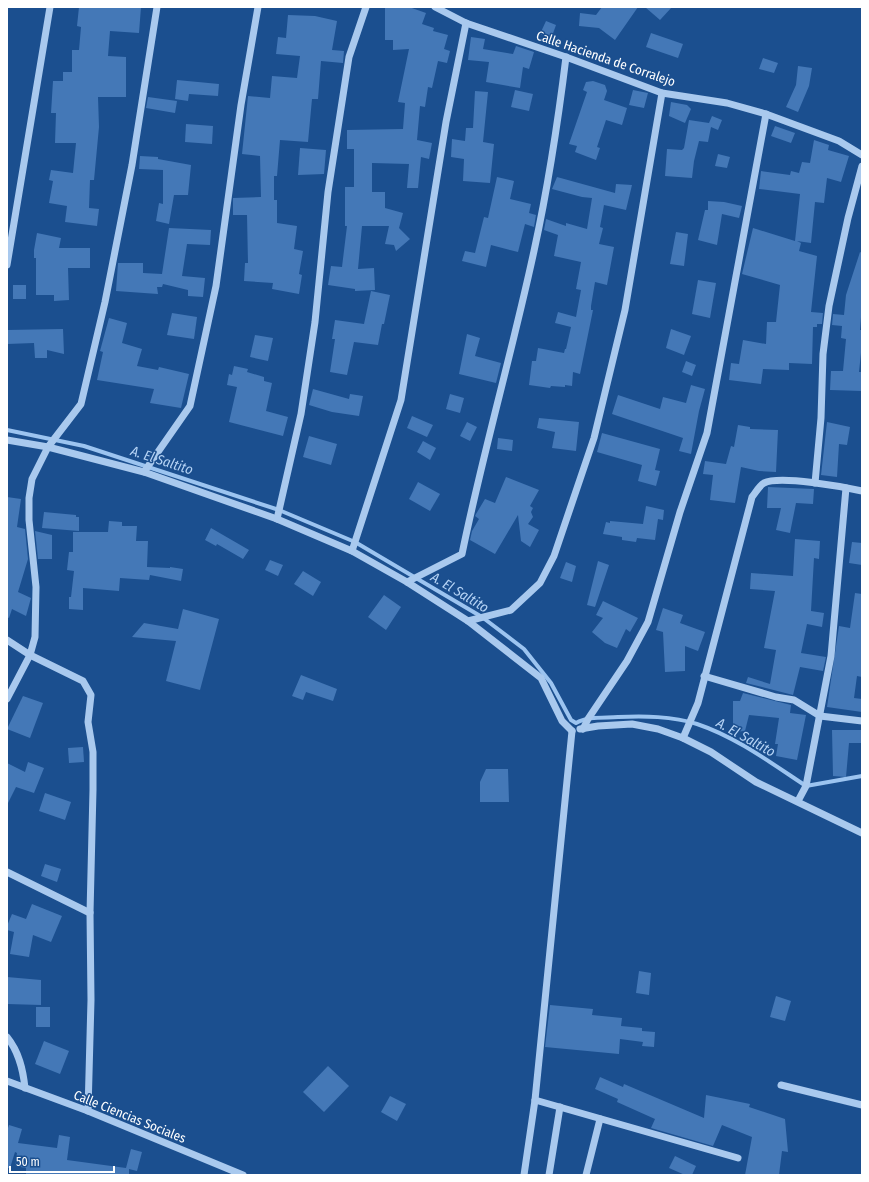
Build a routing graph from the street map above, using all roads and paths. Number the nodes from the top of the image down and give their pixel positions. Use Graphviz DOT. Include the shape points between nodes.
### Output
graph roads {
  1 [pos="50,7"];
  2 [pos="157,7"];
  3 [pos="258,7"];
  4 [pos="366,7"];
  5 [pos="436,7"];
  6 [pos="466,23"];
  7 [pos="566,57"];
  8 [pos="662,93"];
  9 [pos="766,114"];
  10 [pos="862,155"];
  11 [pos="862,166"];
  12 [pos="7,265"];
  13 [pos="7,440"];
  14 [pos="48,447"];
  15 [pos="144,472"];
  16 [pos="815,483"];
  17 [pos="846,488"];
  18 [pos="862,491"];
  19 [pos="277,519"];
  20 [pos="352,551"];
  21 [pos="407,582"];
  22 [pos="468,621"];
  23 [pos="7,640"];
  24 [pos="30,655"];
  25 [pos="704,676"];
  26 [pos="7,699"];
  27 [pos="820,716"];
  28 [pos="862,721"];
  29 [pos="583,729"];
  30 [pos="572,731"];
  31 [pos="683,738"];
  32 [pos="798,802"];
  33 [pos="862,833"];
  34 [pos="7,872"];
  35 [pos="90,913"];
  36 [pos="7,1037"];
  37 [pos="7,1081"];
  38 [pos="780,1085"];
  39 [pos="25,1088"];
  40 [pos="535,1100"];
  41 [pos="862,1105"];
  42 [pos="560,1107"];
  43 [pos="88,1111"];
  44 [pos="600,1119"];
  45 [pos="738,1158"];
  46 [pos="244,1175"];
  47 [pos="524,1175"];
  48 [pos="549,1175"];
  49 [pos="586,1175"];
  1 -- 12 [label="street"];
  2 -- 14 [label="street" via="132,165 105,302 81,404"];
  3 -- 15 [label="street" via="241,105 216,286 190,406"];
  4 -- 19 [label="street" via="349,58 328,192 316,322 301,414"];
  5 -- 6 [label="street, Calle Hacienda de Corralejo"];
  6 -- 7 [label="street, Calle Hacienda de Corralejo"];
  6 -- 20 [label="street" via="445,130 401,400"];
  7 -- 8 [label="street, Calle Hacienda de Corralejo"];
  7 -- 21 [label="street" via="557,127 534,251 462,554"];
  8 -- 9 [label="street, Calle Hacienda de Corralejo" via="726,103"];
  8 -- 22 [label="street" via="625,310 594,438 554,556 540,583 511,610"];
  9 -- 10 [label="street, Calle Hacienda de Corralejo" via="839,141"];
  9 -- 29 [label="street" via="707,433 680,512 648,622 627,661"];
  11 -- 16 [label="street" via="829,306 823,354"];
  13 -- 14 [label="street"];
  14 -- 15 [label="street"];
  14 -- 24 [label="street" via="32,479 29,498 36,587 35,636"];
  15 -- 19 [label="street"];
  16 -- 17 [label="street"];
  16 -- 25 [label="street" via="773,481 764,483 752,497"];
  17 -- 18 [label="street"];
  17 -- 27 [label="street" via="831,656"];
  19 -- 20 [label="street"];
  20 -- 21 [label="street"];
  21 -- 22 [label="street"];
  22 -- 30 [label="street" via="541,678 562,721"];
  23 -- 24 [label="street"];
  24 -- 26 [label="street"];
  24 -- 35 [label="street" via="83,681 91,695 88,722 93,752"];
  25 -- 27 [label="street" via="794,700"];
  25 -- 31 [label="street" via="698,703"];
  27 -- 28 [label="street"];
  27 -- 32 [label="street" via="806,786"];
  29 -- 30 [label="street"];
  29 -- 31 [label="street" via="632,724 658,729"];
  30 -- 40 [label="street"];
  31 -- 32 [label="street" via="711,752 756,782"];
  32 -- 33 [label="street"];
  34 -- 35 [label="street"];
  35 -- 43 [label="street"];
  36 -- 39 [label="street" via="17,1052"];
  37 -- 39 [label="street, Calle Ciencias Sociales"];
  38 -- 41 [label="street"];
  39 -- 43 [label="street, Calle Ciencias Sociales"];
  40 -- 42 [label="street"];
  40 -- 47 [label="street"];
  42 -- 44 [label="street"];
  42 -- 48 [label="street"];
  43 -- 46 [label="street, Calle Ciencias Sociales"];
  44 -- 45 [label="street"];
  44 -- 49 [label="street"];
}
